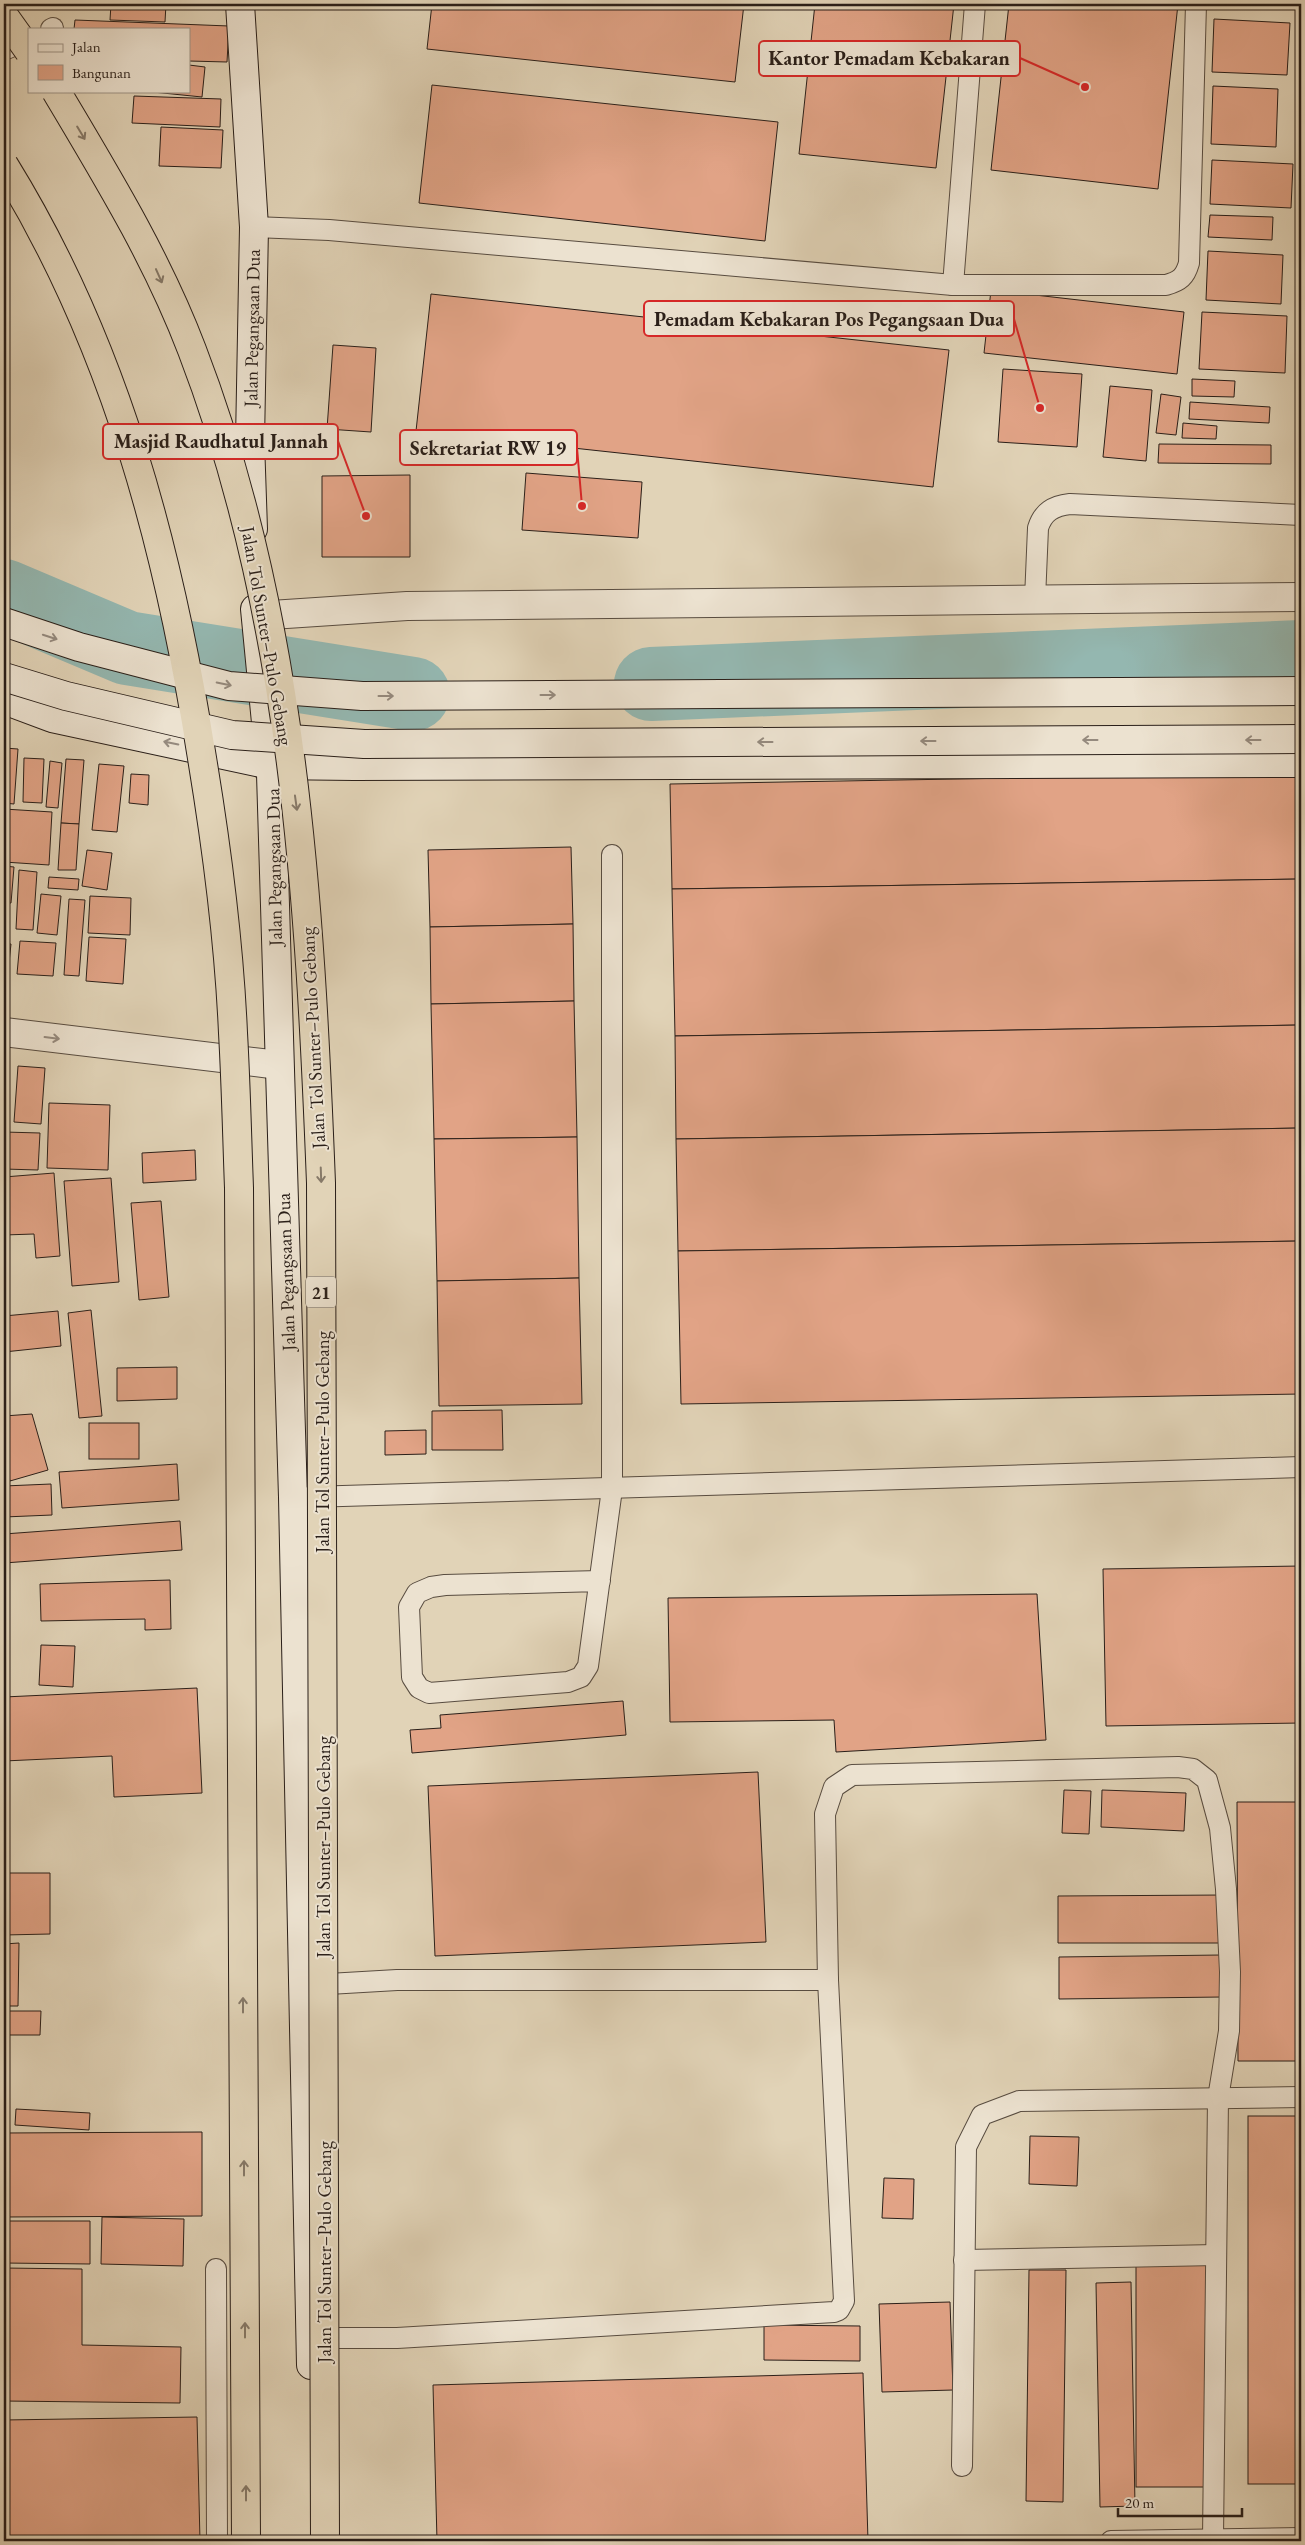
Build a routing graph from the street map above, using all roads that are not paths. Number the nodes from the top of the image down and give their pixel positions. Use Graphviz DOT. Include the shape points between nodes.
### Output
graph roads {
  1 [pos="240,4"];
  2 [pos="975,4"];
  3 [pos="1196,4"];
  4 [pos="4,16"];
  5 [pos="28,39"];
  6 [pos="4,50"];
  7 [pos="28,50"];
  8 [pos="57,92"];
  9 [pos="4,165"];
  10 [pos="254,227"];
  11 [pos="953,285"];
  12 [pos="1301,515"];
  13 [pos="1301,597"];
  14 [pos="1034,599"];
  15 [pos="4,622"];
  16 [pos="257,624"];
  17 [pos="4,677"];
  18 [pos="1301,691"];
  19 [pos="4,700"];
  20 [pos="1301,740"];
  21 [pos="1301,762"];
  22 [pos="270,765"];
  23 [pos="612,855"];
  24 [pos="4,1032"];
  25 [pos="279,1065"];
  26 [pos="1301,1467"];
  27 [pos="612,1489"];
  28 [pos="294,1497"];
  29 [pos="600,1581"];
  30 [pos="828,1980"];
  31 [pos="304,1986"];
  32 [pos="1301,2097"];
  33 [pos="1218,2098"];
  34 [pos="1216,2255"];
  35 [pos="964,2260"];
  36 [pos="216,2270"];
  37 [pos="311,2338"];
  38 [pos="962,2466"];
  39 [pos="1213,2538"];
  40 [pos="1301,2538"];
  41 [pos="217,2541"];
  42 [pos="246,2541"];
  43 [pos="315,2541"];
  44 [pos="324,2541"];
  45 [pos="1111,2541"];
  1 -- 10 [label="main road, Jalan Pegangsaan Dua"];
  2 -- 11 [label="lane"];
  3 -- 11 [label="lane" via="1189,263 1185,275 1178,282 1166,285"];
  4 -- 7 [label="highway, bridge"];
  5 -- 6 [label="lane"];
  8 -- 44 [label="highway, Jalan Tol Sunter–Pulo Gebang / 21, one-way, bridge" via="129,214 155,267 191,348 224,441 259,572 299,829 321,1183"];
  42 -- 9 [label="highway, one-way, bridge" via="239,1188 233,1032 224,925 213,824 181,633 139,467 110,384 71,292 27,202"];
  10 -- 11 [label="lane" via="329,230"];
  10 -- 16 [label="main road, Jalan Pegangsaan Dua" via="250,441"];
  12 -- 14 [label="lane" via="1059,505 1042,518 1038,528"];
  13 -- 14 [label="main road"];
  14 -- 16 [label="main road" via="407,606"];
  15 -- 18 [label="main road, one-way, bridge" via="79,647 229,686 362,696"];
  16 -- 22 [label="main road, Jalan Pegangsaan Dua"];
  20 -- 17 [label="main road, one-way, bridge" via="364,744 232,735 66,696"];
  22 -- 19 [label="main road, one-way" via="52,718"];
  21 -- 22 [label="main road"];
  22 -- 25 [label="main road, Jalan Pegangsaan Dua"];
  23 -- 27 [label="lane"];
  24 -- 25 [label="main road, one-way"];
  25 -- 28 [label="main road, Jalan Pegangsaan Dua"];
  26 -- 27 [label="lane"];
  27 -- 28 [label="lane"];
  27 -- 29 [label="lane"];
  28 -- 31 [label="main road, Jalan Pegangsaan Dua"];
  29 -- 29 [label="lane" via="445,1585 417,1593 409,1607 412,1677 419,1688 429,1693 568,1682 581,1677 588,1666"];
  30 -- 31 [label="lane" via="397,1980"];
  30 -- 33 [label="lane" via="825,1814 834,1787 852,1775 1193,1769 1207,1780 1215,1809 1226,1890 1229,2031"];
  30 -- 37 [label="lane" via="844,2301 839,2310 407,2338"];
  31 -- 37 [label="main road, Jalan Pegangsaan Dua"];
  32 -- 33 [label="lane"];
  33 -- 34 [label="lane"];
  33 -- 35 [label="lane" via="1019,2101 982,2115 966,2147"];
  34 -- 35 [label="lane"];
  34 -- 39 [label="lane"];
  35 -- 38 [label="lane"];
  36 -- 41 [label="lane"];
  37 -- 43 [label="main road, Jalan Pegangsaan Dua"];
  39 -- 40 [label="lane"];
  39 -- 45 [label="lane"];
}
